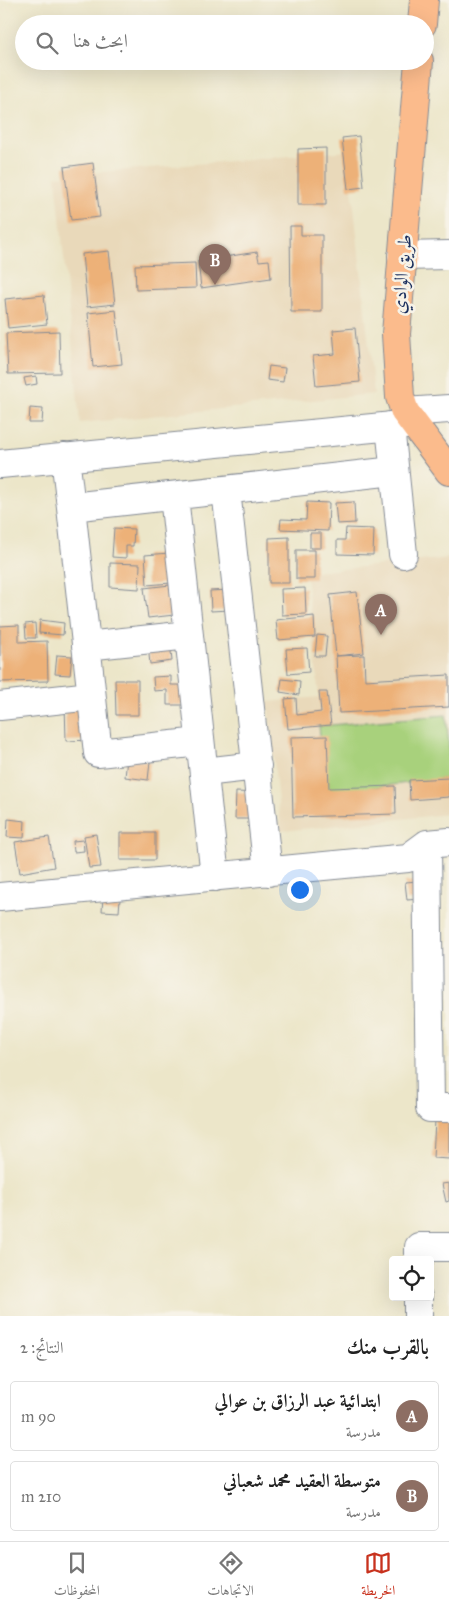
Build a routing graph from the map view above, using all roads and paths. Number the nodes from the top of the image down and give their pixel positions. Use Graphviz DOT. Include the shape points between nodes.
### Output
graph roads {
  1 [pos="424,0"];
  2 [pos="423,15"];
  3 [pos="418,70"];
  4 [pos="449,255"];
  5 [pos="402,256"];
  6 [pos="449,409"];
  7 [pos="403,421"];
  8 [pos="65,457"];
  9 [pos="0,464"];
  10 [pos="394,471"];
  11 [pos="449,471"];
  12 [pos="226,490"];
  13 [pos="174,496"];
  14 [pos="70,508"];
  15 [pos="403,554"];
  16 [pos="189,635"];
  17 [pos="86,646"];
  18 [pos="91,696"];
  19 [pos="0,706"];
  20 [pos="200,742"];
  21 [pos="257,766"];
  22 [pos="204,772"];
  23 [pos="438,843"];
  24 [pos="268,872"];
  25 [pos="216,877"];
  26 [pos="0,897"];
  27 [pos="449,1108"];
  28 [pos="449,1247"];
  29 [pos="419,1256"];
  30 [pos="418,1301"];
  31 [pos="418,1316"];
  1 -- 2 [label="main road"];
  3 -- 5 [label="main road, طريق الوادي"];
  4 -- 5 [label="street"];
  5 -- 7 [label="main road, طريق الوادي" via="396,334"];
  6 -- 7 [label="street"];
  7 -- 8 [label="street"];
  7 -- 10 [label="street"];
  7 -- 11 [label="main road, طريق الوادي"];
  8 -- 9 [label="street"];
  8 -- 14 [label="street"];
  10 -- 12 [label="street"];
  10 -- 15 [label="street"];
  12 -- 13 [label="street"];
  12 -- 21 [label="street"];
  13 -- 14 [label="street"];
  13 -- 16 [label="street"];
  14 -- 17 [label="street"];
  16 -- 17 [label="street"];
  16 -- 20 [label="street"];
  17 -- 18 [label="street"];
  18 -- 19 [label="street"];
  18 -- 20 [label="street" via="98,753"];
  20 -- 22 [label="street"];
  21 -- 22 [label="street"];
  21 -- 24 [label="street"];
  22 -- 25 [label="street"];
  23 -- 24 [label="street" via="408,858"];
  23 -- 27 [label="street" via="430,1108"];
  24 -- 25 [label="street"];
  25 -- 26 [label="street"];
  28 -- 29 [label="street" via="419,1247"];
  30 -- 31 [label="street"];
}
